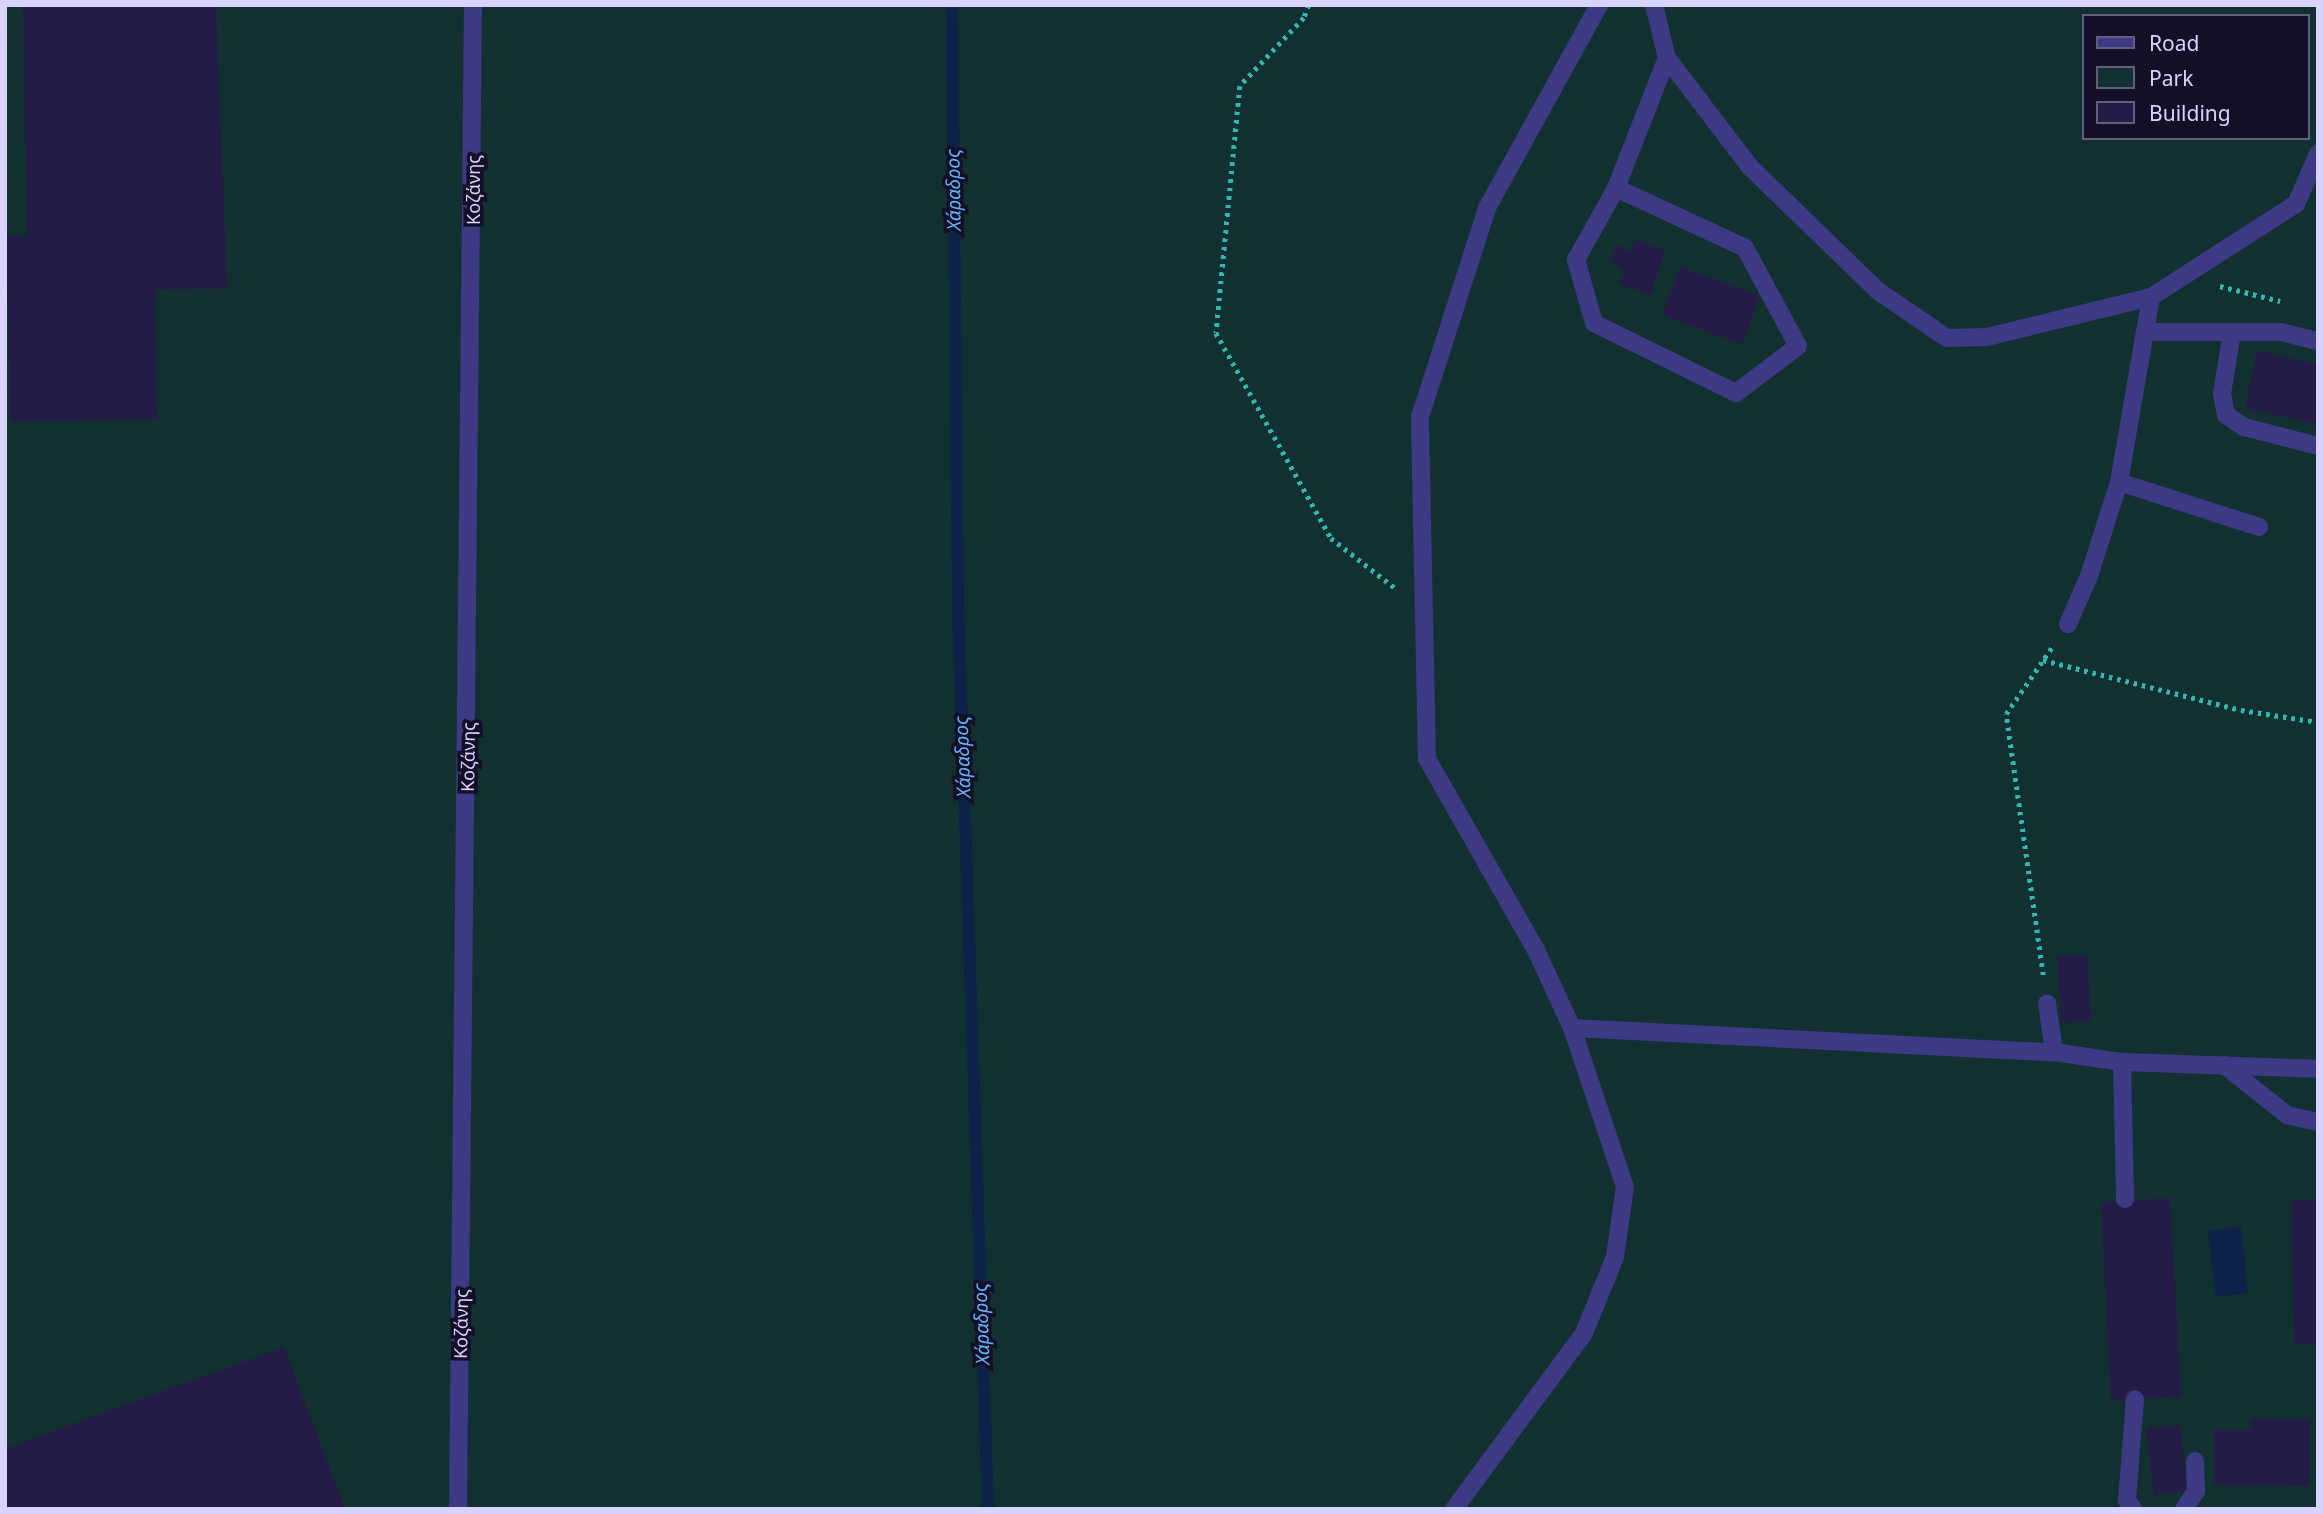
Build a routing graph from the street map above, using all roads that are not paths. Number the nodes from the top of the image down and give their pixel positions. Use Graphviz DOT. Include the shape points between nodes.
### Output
graph roads {
  1 [pos="473,5"];
  2 [pos="1599,5"];
  3 [pos="1654,5"];
  4 [pos="1667,58"];
  5 [pos="2318,153"];
  6 [pos="1616,188"];
  7 [pos="2151,297"];
  8 [pos="2148,332"];
  9 [pos="2232,332"];
  10 [pos="2318,341"];
  11 [pos="2318,446"];
  12 [pos="2119,482"];
  13 [pos="2259,527"];
  14 [pos="2068,624"];
  15 [pos="2047,1003"];
  16 [pos="1572,1028"];
  17 [pos="2054,1052"];
  18 [pos="2122,1062"];
  19 [pos="2224,1065"];
  20 [pos="2318,1069"];
  21 [pos="2318,1122"];
  22 [pos="2125,1199"];
  23 [pos="2134,1399"];
  24 [pos="2195,1461"];
  25 [pos="458,1509"];
  26 [pos="1454,1509"];
  27 [pos="2133,1509"];
  28 [pos="2185,1509"];
  1 -- 25 [label="street, Κοζάνης"];
  2 -- 16 [label="street" via="1487,208 1420,417 1427,759 1536,950"];
  3 -- 4 [label="street"];
  4 -- 6 [label="street"];
  4 -- 7 [label="street" via="1749,167 1787,208 1878,291 1947,338 1987,337"];
  5 -- 7 [label="street" via="2296,204"];
  6 -- 6 [label="street" via="1576,260 1594,323 1736,393 1798,345 1745,248"];
  7 -- 8 [label="street"];
  8 -- 9 [label="street"];
  8 -- 12 [label="street"];
  9 -- 10 [label="street" via="2281,332"];
  9 -- 11 [label="street" via="2222,394 2226,415 2244,426"];
  12 -- 13 [label="street"];
  12 -- 14 [label="street" via="2089,576"];
  15 -- 17 [label="street"];
  16 -- 17 [label="street"];
  16 -- 26 [label="street" via="1625,1187 1615,1257 1584,1333"];
  17 -- 18 [label="street"];
  18 -- 19 [label="street"];
  18 -- 22 [label="street"];
  19 -- 20 [label="street"];
  19 -- 21 [label="street" via="2287,1115"];
  23 -- 27 [label="street" via="2127,1500"];
  24 -- 28 [label="street" via="2196,1491"];
}
